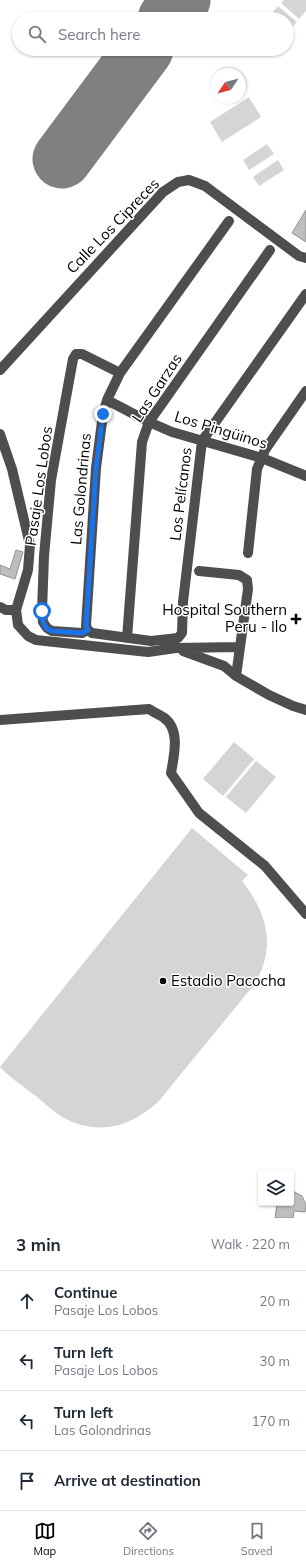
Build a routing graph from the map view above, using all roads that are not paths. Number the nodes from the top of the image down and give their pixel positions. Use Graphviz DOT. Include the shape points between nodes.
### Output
graph roads {
  1 [pos="229,221"];
  2 [pos="270,250"];
  3 [pos="306,258"];
  4 [pos="306,294"];
  5 [pos="0,370"];
  6 [pos="120,373"];
  7 [pos="306,391"];
  8 [pos="106,400"];
  9 [pos="149,422"];
  10 [pos="0,434"];
  11 [pos="202,441"];
  12 [pos="262,458"];
  13 [pos="306,476"];
  14 [pos="248,553"];
  15 [pos="199,571"];
  16 [pos="0,607"];
  17 [pos="16,610"];
  18 [pos="88,630"];
  19 [pos="127,638"];
  20 [pos="239,647"];
  21 [pos="176,648"];
  22 [pos="236,676"];
  23 [pos="306,710"];
  24 [pos="0,720"];
  25 [pos="306,914"];
  1 -- 6 [label="street, Las Golondrinas"];
  2 -- 9 [label="street, Las Garzas"];
  3 -- 5 [label="street, Calle Los Cipreces" via="299,256 205,186 190,180 178,182 163,192 137,219"];
  4 -- 11 [label="street, Los Pelícanos"];
  6 -- 8 [label="street, Las Golondrinas"];
  6 -- 18 [label="street, Pasaje Los Lobos" via="82,354 76,354 51,480 44,556 43,622 46,628 52,631 82,633"];
  7 -- 12 [label="street"];
  8 -- 9 [label="street, Los Pingüinos"];
  8 -- 18 [label="street, Las Golondrinas" via="96,468 86,626"];
  9 -- 11 [label="street, Los Pingüinos"];
  9 -- 19 [label="street, Las Garzas" via="140,454"];
  10 -- 17 [label="street" via="12,469 30,546 28,570"];
  11 -- 12 [label="street, Los Pingüinos"];
  11 -- 19 [label="street, Los Pelícanos" via="183,602 182,633 178,638 151,641"];
  12 -- 13 [label="street, Los Pingüinos"];
  12 -- 14 [label="street" via="257,470"];
  15 -- 20 [label="street" via="239,575 246,580 248,589"];
  16 -- 17 [label="street"];
  17 -- 21 [label="street" via="18,625 28,636 36,640 148,652"];
  18 -- 19 [label="street, Los Pelícanos" via="92,633"];
  20 -- 21 [label="street"];
  20 -- 22 [label="street"];
  21 -- 22 [label="street" via="224,666"];
  22 -- 23 [label="street" via="270,695"];
  24 -- 25 [label="street" via="149,709 164,717 174,736 171,773 199,813 265,866"];
}
